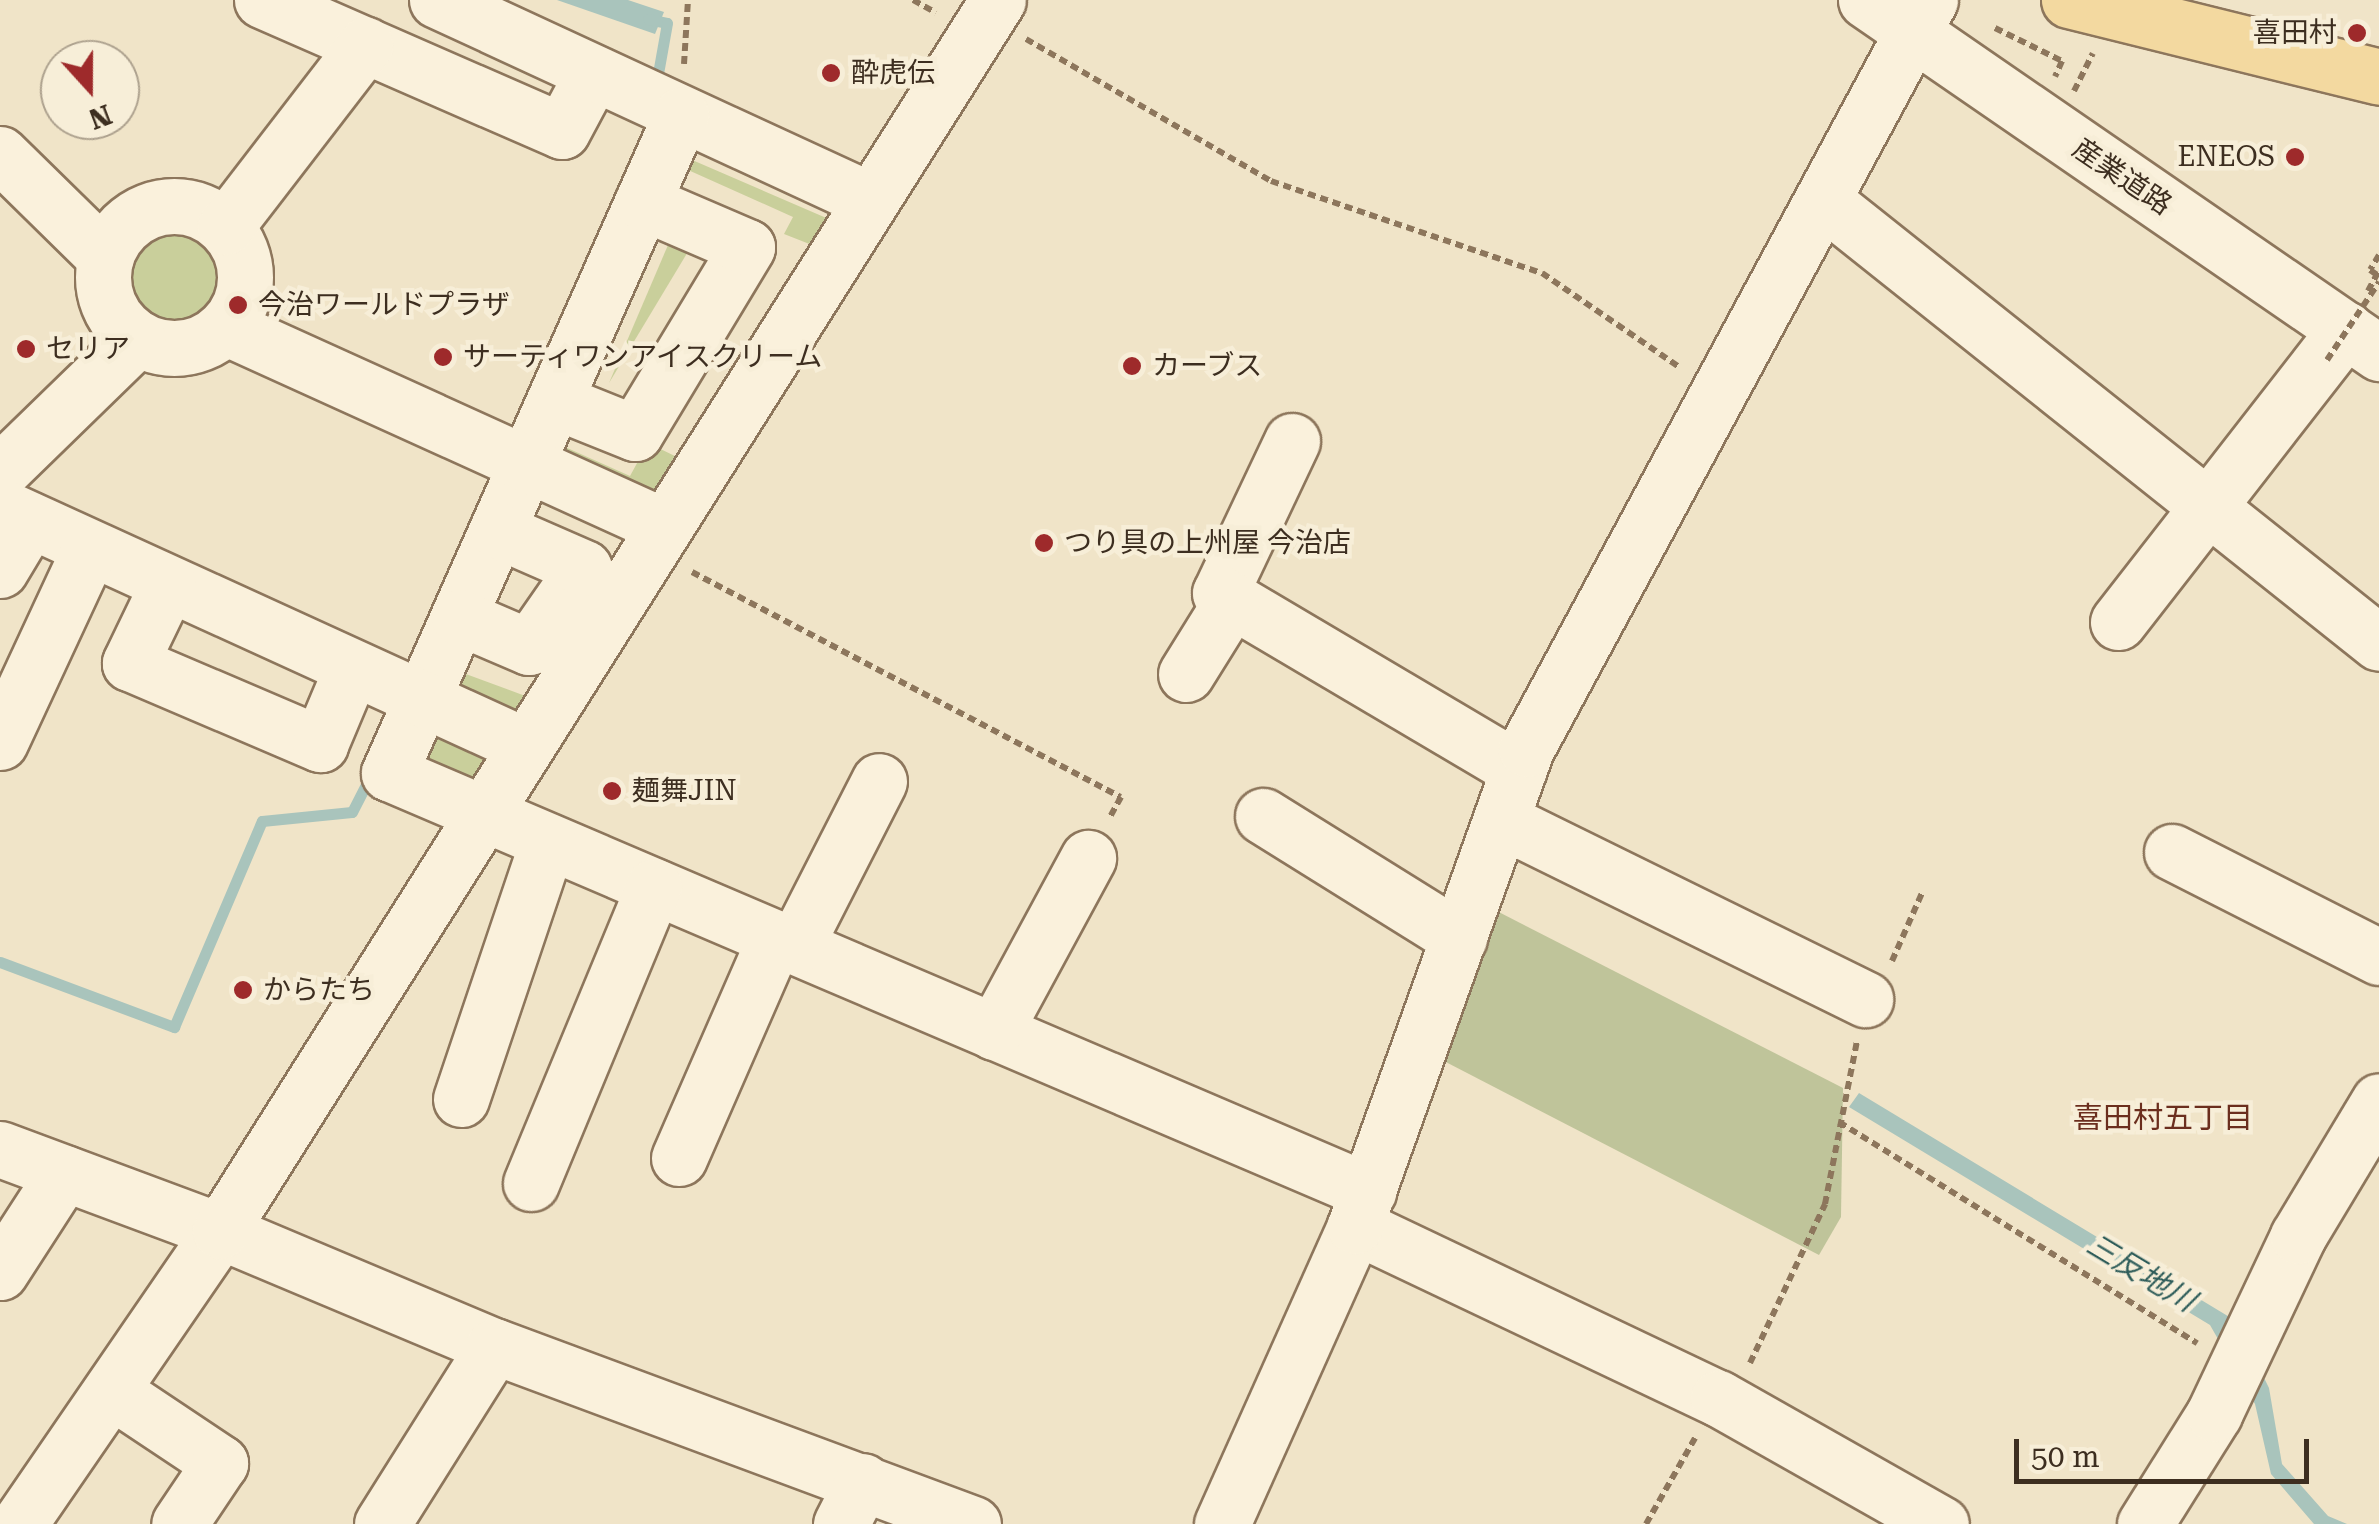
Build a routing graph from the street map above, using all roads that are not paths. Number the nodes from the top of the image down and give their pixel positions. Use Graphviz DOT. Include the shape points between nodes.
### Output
graph roads {
  1 [pos="262,0"];
  2 [pos="437,0"];
  3 [pos="1866,0"];
  4 [pos="2069,0"];
  5 [pos="993,8"];
  6 [pos="2156,13"];
  7 [pos="1921,16"];
  8 [pos="364,45"];
  9 [pos="593,73"];
  10 [pos="2379,77"];
  11 [pos="681,115"];
  12 [pos="0,154"];
  13 [pos="870,200"];
  14 [pos="1824,201"];
  15 [pos="642,202"];
  16 [pos="226,227"];
  17 [pos="106,258"];
  18 [pos="225,327"];
  19 [pos="138,338"];
  20 [pos="2351,347"];
  21 [pos="554,401"];
  22 [pos="1292,442"];
  23 [pos="526,464"];
  24 [pos="0,472"];
  25 [pos="2208,506"];
  26 [pos="15,513"];
  27 [pos="497,530"];
  28 [pos="658,539"];
  29 [pos="90,548"];
  30 [pos="0,570"];
  31 [pos="168,584"];
  32 [pos="1232,600"];
  33 [pos="458,617"];
  34 [pos="2118,622"];
  35 [pos="2379,643"];
  36 [pos="352,668"];
  37 [pos="1186,674"];
  38 [pos="422,700"];
  39 [pos="0,742"];
  40 [pos="526,746"];
  41 [pos="1519,770"];
  42 [pos="879,781"];
  43 [pos="482,813"];
  44 [pos="1264,816"];
  45 [pos="1501,820"];
  46 [pos="548,841"];
  47 [pos="2172,852"];
  48 [pos="1088,858"];
  49 [pos="654,886"];
  50 [pos="1459,938"];
  51 [pos="785,942"];
  52 [pos="2379,957"];
  53 [pos="1871,1001"];
  54 [pos="994,1032"];
  55 [pos="462,1100"];
  56 [pos="2379,1101"];
  57 [pos="0,1149"];
  58 [pos="679,1158"];
  59 [pos="64,1173"];
  60 [pos="532,1183"];
  61 [pos="1361,1208"];
  62 [pos="220,1231"];
  63 [pos="0,1272"];
  64 [pos="494,1346"];
  65 [pos="112,1392"];
  66 [pos="852,1503"];
  67 [pos="1927,1521"];
  68 [pos="19,1524"];
  69 [pos="179,1524"];
  70 [pos="382,1524"];
  71 [pos="973,1524"];
  72 [pos="1222,1524"];
  73 [pos="2145,1524"];
  1 -- 8 [label="street"];
  2 -- 9 [label="street"];
  3 -- 7 [label="street, 産業道路"];
  4 -- 6 [label="main road"];
  5 -- 13 [label="street"];
  6 -- 10 [label="main road"];
  7 -- 14 [label="street"];
  7 -- 20 [label="street, 産業道路"];
  8 -- 9 [label="street" via="562,131"];
  8 -- 16 [label="street"];
  9 -- 11 [label="street"];
  11 -- 13 [label="street"];
  11 -- 15 [label="street"];
  12 -- 17 [label="street"];
  13 -- 28 [label="street"];
  14 -- 25 [label="street"];
  14 -- 41 [label="street"];
  15 -- 21 [label="street"];
  15 -- 21 [label="street" via="747,247 635,433"];
  16 -- 17 [label="street" via="189,208 149,211 120,232"];
  16 -- 18 [label="street" via="241,251 245,284"];
  17 -- 19 [label="street" via="108,304"];
  18 -- 19 [label="street" via="189,347"];
  18 -- 23 [label="street"];
  19 -- 24 [label="street"];
  20 -- 25 [label="street"];
  21 -- 23 [label="street"];
  22 -- 32 [label="street" via="1220,593"];
  23 -- 27 [label="street"];
  23 -- 28 [label="street"];
  25 -- 34 [label="street"];
  25 -- 35 [label="street"];
  26 -- 29 [label="street"];
  26 -- 30 [label="street"];
  27 -- 33 [label="street"];
  27 -- 33 [label="street" via="584,568 529,648"];
  28 -- 40 [label="street"];
  29 -- 31 [label="street"];
  29 -- 39 [label="street"];
  31 -- 36 [label="street"];
  31 -- 36 [label="street" via="130,663 320,744"];
  32 -- 37 [label="street"];
  32 -- 41 [label="street"];
  33 -- 38 [label="street"];
  36 -- 38 [label="street"];
  38 -- 40 [label="street"];
  38 -- 43 [label="street" via="389,773"];
  40 -- 43 [label="street"];
  41 -- 45 [label="street"];
  42 -- 51 [label="street"];
  43 -- 46 [label="street"];
  43 -- 62 [label="street"];
  44 -- 50 [label="street"];
  45 -- 50 [label="street"];
  45 -- 53 [label="street"];
  46 -- 49 [label="street"];
  46 -- 55 [label="street"];
  47 -- 52 [label="street"];
  48 -- 54 [label="street"];
  49 -- 51 [label="street"];
  49 -- 60 [label="street"];
  50 -- 61 [label="street"];
  51 -- 54 [label="street"];
  51 -- 58 [label="street"];
  54 -- 61 [label="street"];
  56 -- 73 [label="street" via="2298,1236 2236,1367"];
  57 -- 59 [label="street"];
  59 -- 62 [label="street"];
  59 -- 63 [label="street"];
  61 -- 67 [label="street" via="1724,1401"];
  61 -- 72 [label="street"];
  62 -- 64 [label="street"];
  62 -- 65 [label="street"];
  64 -- 66 [label="street"];
  64 -- 70 [label="street"];
  65 -- 68 [label="street"];
  65 -- 69 [label="street" via="220,1463"];
  66 -- 71 [label="street"];
}
